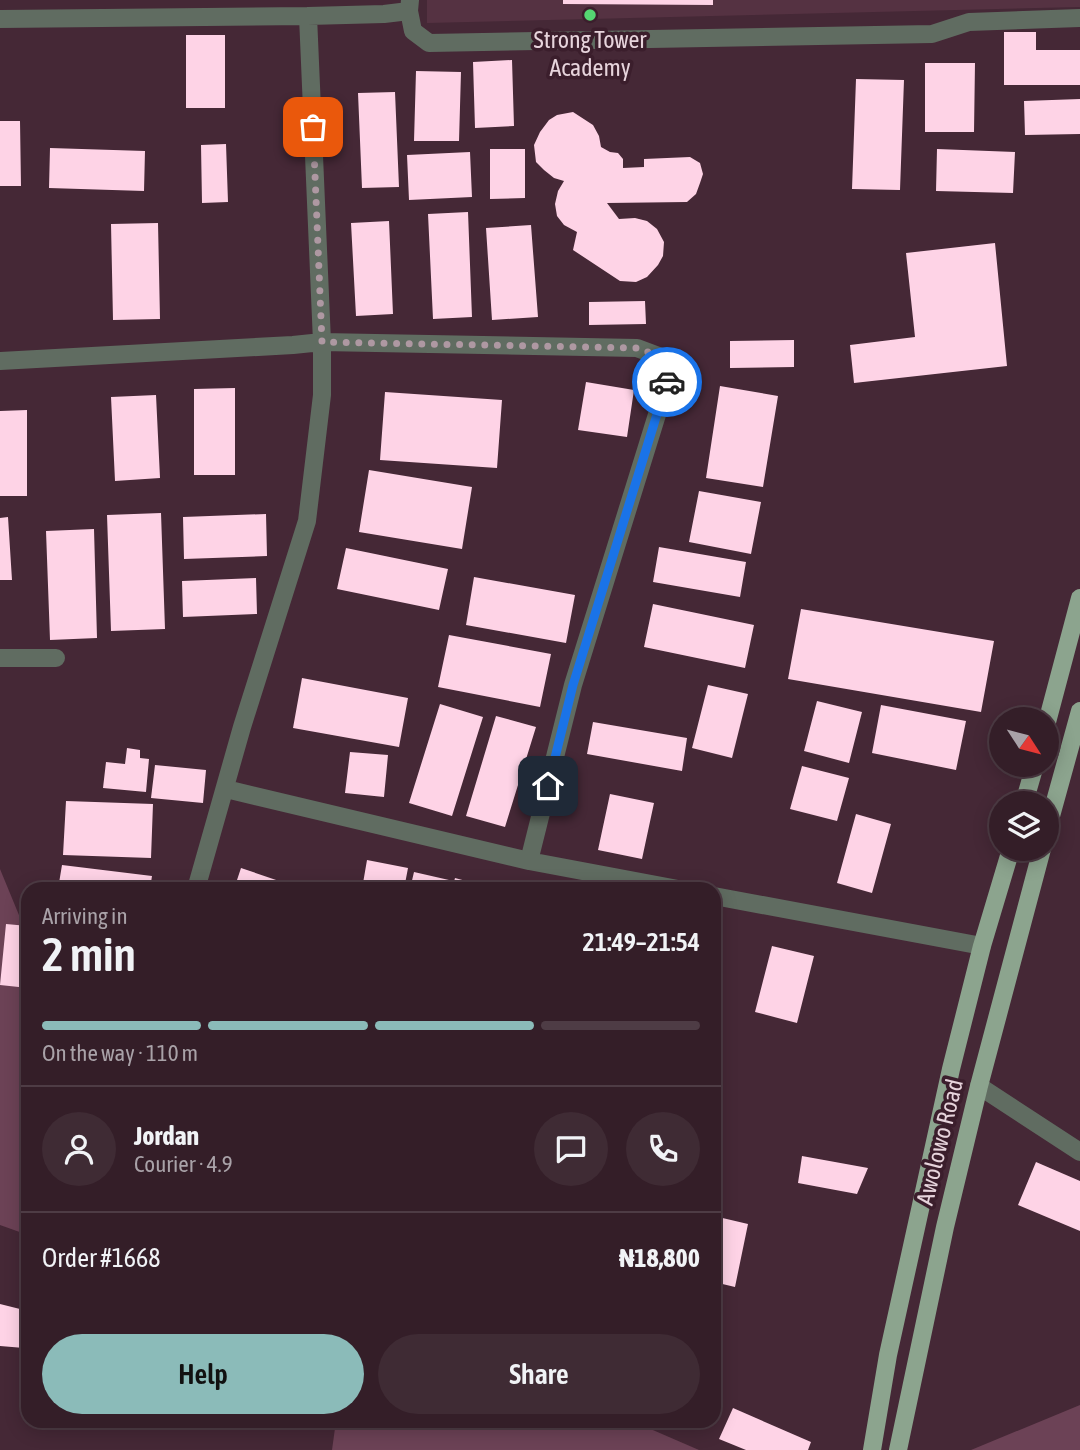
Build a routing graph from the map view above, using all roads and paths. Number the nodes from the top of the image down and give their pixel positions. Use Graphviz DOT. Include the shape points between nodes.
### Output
graph roads {
  1 [pos="97,0"];
  2 [pos="410,5"];
  3 [pos="308,16"];
  4 [pos="1080,18"];
  5 [pos="0,19"];
  6 [pos="97,19"];
  7 [pos="322,342"];
  8 [pos="0,361"];
  9 [pos="1080,597"];
  10 [pos="0,658"];
  11 [pos="56,658"];
  12 [pos="1051,707"];
  13 [pos="1080,711"];
  14 [pos="226,789"];
  15 [pos="1058,791"];
  16 [pos="529,861"];
  17 [pos="1007,861"];
  18 [pos="1039,861"];
  19 [pos="197,882"];
  20 [pos="641,882"];
  21 [pos="721,897"];
  22 [pos="982,946"];
  23 [pos="979,1086"];
  24 [pos="1080,1152"];
  25 [pos="872,1450"];
  26 [pos="898,1450"];
  1 -- 6 [label="street"];
  2 -- 3 [label="street" via="384,14"];
  2 -- 4 [label="street" via="412,31 429,43 932,34 969,22"];
  3 -- 6 [label="street"];
  3 -- 7 [label="street"];
  5 -- 6 [label="street"];
  7 -- 8 [label="street"];
  7 -- 14 [label="street" via="322,395 307,520"];
  7 -- 16 [label="street" via="637,348 661,357 669,376 573,685"];
  9 -- 12 [label="main road"];
  10 -- 11 [label="street"];
  13 -- 15 [label="main road"];
  14 -- 16 [label="street"];
  14 -- 19 [label="street"];
  16 -- 20 [label="street"];
  17 -- 22 [label="main road, Awolowo Road"];
  18 -- 23 [label="main road, Awolowo Road"];
  21 -- 22 [label="street"];
  22 -- 25 [label="main road, Awolowo Road" via="888,1355"];
  23 -- 24 [label="street"];
  23 -- 26 [label="main road, Awolowo Road"];
}
